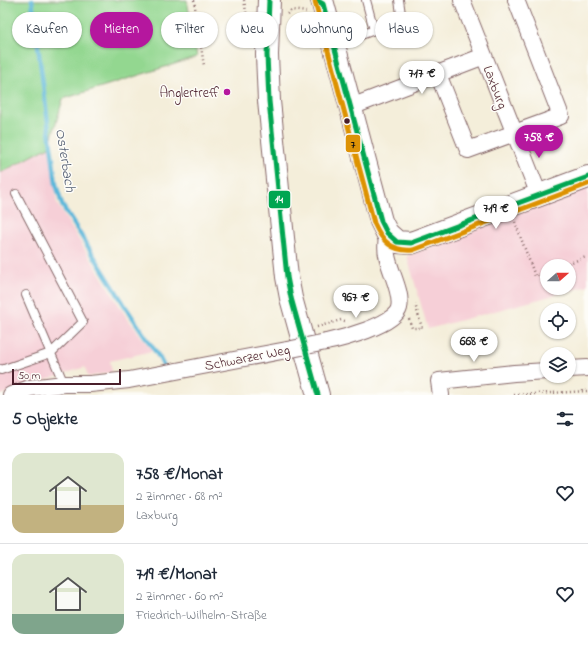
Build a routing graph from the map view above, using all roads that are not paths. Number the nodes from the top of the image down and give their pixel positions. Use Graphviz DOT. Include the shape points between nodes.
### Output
graph roads {
  1 [pos="366,0"];
  2 [pos="399,0"];
  3 [pos="462,0"];
  4 [pos="516,0"];
  5 [pos="272,6"];
  6 [pos="374,30"];
  7 [pos="367,33"];
  8 [pos="334,48"];
  9 [pos="484,56"];
  10 [pos="438,74"];
  11 [pos="351,107"];
  12 [pos="514,133"];
  13 [pos="588,177"];
  14 [pos="16,194"];
  15 [pos="539,195"];
  16 [pos="387,233"];
  17 [pos="26,295"];
  18 [pos="50,353"];
  19 [pos="588,368"];
  20 [pos="0,369"];
  21 [pos="576,369"];
  22 [pos="540,371"];
  23 [pos="64,384"];
  24 [pos="11,395"];
  25 [pos="318,395"];
  26 [pos="441,395"];
  1 -- 6 [label="lane"];
  2 -- 6 [label="lane" via="399,18"];
  3 -- 9 [label="street, Laxburg"];
  4 -- 12 [label="street" via="561,116"];
  5 -- 25 [label="main road" via="267,55 271,129 287,276"];
  6 -- 7 [label="lane"];
  8 -- 11 [label="main road"];
  9 -- 10 [label="street"];
  9 -- 12 [label="street, Laxburg"];
  10 -- 11 [label="street"];
  10 -- 12 [label="street" via="468,150"];
  11 -- 16 [label="main road"];
  12 -- 15 [label="street, Laxburg"];
  13 -- 15 [label="main road"];
  14 -- 18 [label="lane" via="83,322"];
  15 -- 16 [label="main road" via="411,243 397,242"];
  16 -- 23 [label="street, Schwarzer Weg, bridge" via="386,254 399,297 396,315 388,321 339,340 129,380"];
  17 -- 18 [label="lane"];
  18 -- 20 [label="lane"];
  18 -- 23 [label="lane"];
  19 -- 21 [label="street"];
  22 -- 26 [label="street" via="439,381"];
  23 -- 24 [label="street, Schwarzer Weg" via="30,388"];
}
